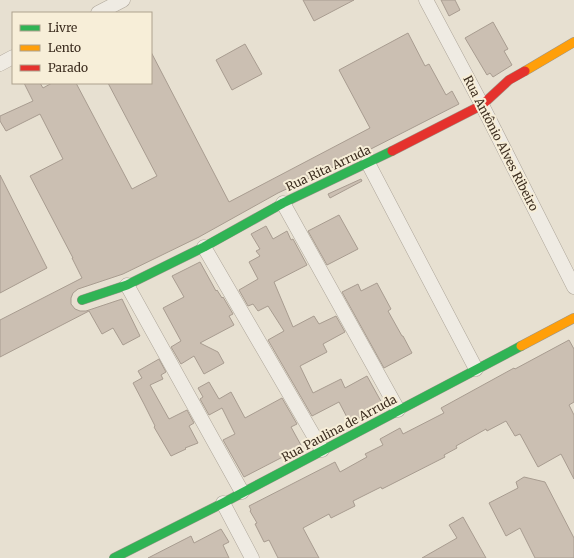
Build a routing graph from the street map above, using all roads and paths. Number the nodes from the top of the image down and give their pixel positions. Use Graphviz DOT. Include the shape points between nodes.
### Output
graph roads {
  1 [pos="122,0"];
  2 [pos="426,0"];
  3 [pos="100,12"];
  4 [pos="574,42"];
  5 [pos="12,58"];
  6 [pos="0,64"];
  7 [pos="482,105"];
  8 [pos="368,163"];
  9 [pos="283,202"];
  10 [pos="204,247"];
  11 [pos="128,285"];
  12 [pos="574,287"];
  13 [pos="82,300"];
  14 [pos="574,318"];
  15 [pos="476,369"];
  16 [pos="398,410"];
  17 [pos="322,450"];
  18 [pos="242,492"];
  19 [pos="223,503"];
  20 [pos="114,558"];
  21 [pos="252,558"];
  1 -- 3 [label="street"];
  2 -- 7 [label="street, Rua Antônio Alves Ribeiro"];
  4 -- 7 [label="street, Rua Rita Arruda" via="509,80"];
  5 -- 6 [label="street"];
  7 -- 8 [label="street, Rua Rita Arruda"];
  7 -- 12 [label="street, Rua Antônio Alves Ribeiro"];
  8 -- 9 [label="street, Rua Rita Arruda"];
  8 -- 15 [label="street"];
  9 -- 10 [label="street, Rua Rita Arruda"];
  9 -- 16 [label="street"];
  10 -- 11 [label="street, Rua Rita Arruda"];
  10 -- 17 [label="street"];
  11 -- 13 [label="street, Rua Rita Arruda"];
  11 -- 18 [label="street"];
  14 -- 15 [label="street, Rua Paulina de Arruda"];
  15 -- 16 [label="street, Rua Paulina de Arruda"];
  16 -- 17 [label="street, Rua Paulina de Arruda"];
  17 -- 18 [label="street, Rua Paulina de Arruda"];
  18 -- 19 [label="street, Rua Paulina de Arruda"];
  19 -- 20 [label="street, Rua Paulina de Arruda"];
  19 -- 21 [label="street"];
}
